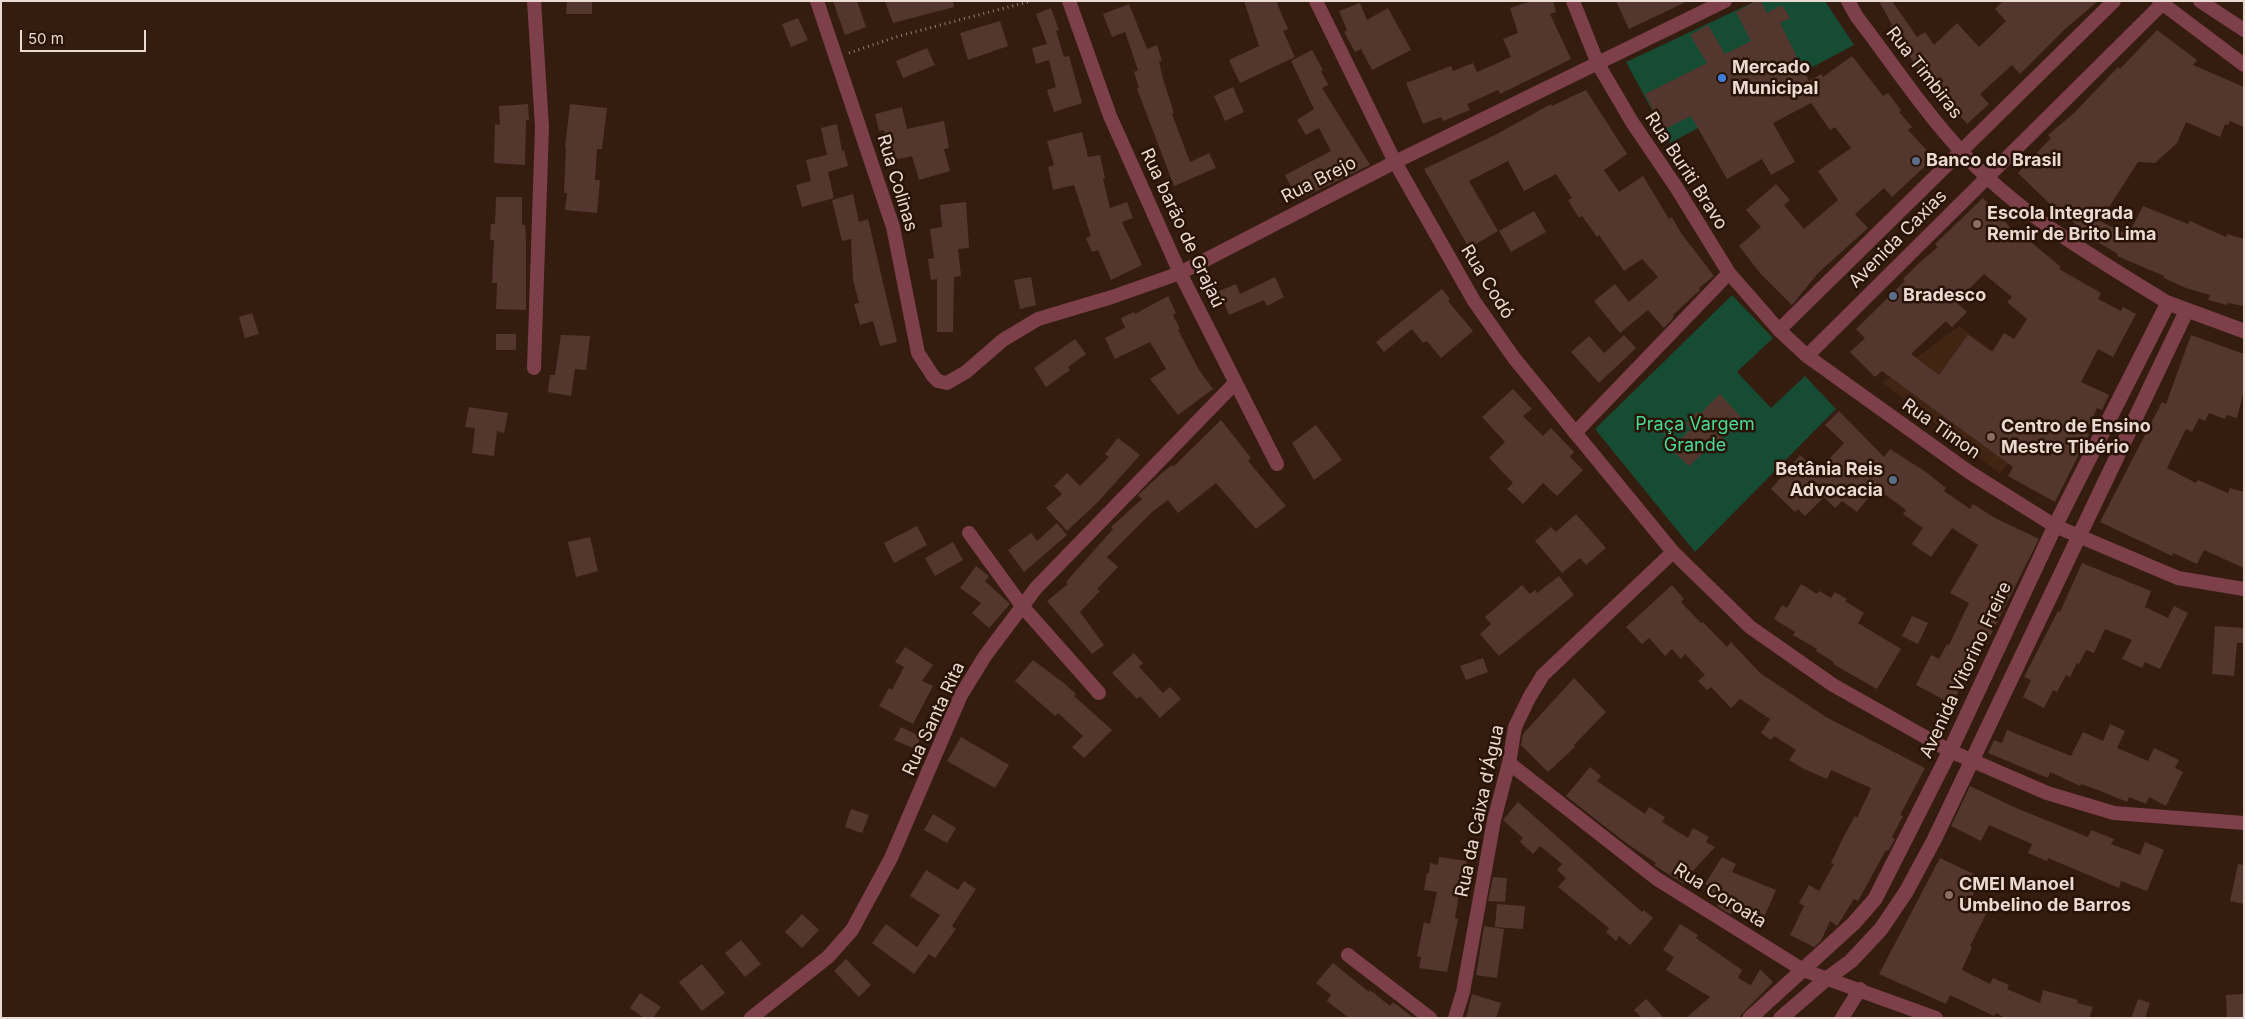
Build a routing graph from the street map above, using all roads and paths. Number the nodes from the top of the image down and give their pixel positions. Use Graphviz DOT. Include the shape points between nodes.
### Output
graph roads {
  1 [pos="534,1"];
  2 [pos="817,1"];
  3 [pos="1031,1"];
  4 [pos="1069,1"];
  5 [pos="1316,1"];
  6 [pos="1573,1"];
  7 [pos="1725,1"];
  8 [pos="1848,1"];
  9 [pos="2114,1"];
  10 [pos="2200,1"];
  11 [pos="2162,2"];
  12 [pos="2244,30"];
  13 [pos="836,58"];
  14 [pos="1598,64"];
  15 [pos="2244,65"];
  16 [pos="1961,151"];
  17 [pos="1395,162"];
  18 [pos="1987,177"];
  19 [pos="1180,273"];
  20 [pos="1729,273"];
  21 [pos="2168,303"];
  22 [pos="2187,310"];
  23 [pos="1779,330"];
  24 [pos="2244,331"];
  25 [pos="1793,344"];
  26 [pos="1807,356"];
  27 [pos="534,368"];
  28 [pos="933,376"];
  29 [pos="1235,383"];
  30 [pos="1575,433"];
  31 [pos="1277,464"];
  32 [pos="2055,526"];
  33 [pos="969,533"];
  34 [pos="2080,536"];
  35 [pos="1673,552"];
  36 [pos="2244,589"];
  37 [pos="1022,606"];
  38 [pos="1099,693"];
  39 [pos="1950,751"];
  40 [pos="1971,761"];
  41 [pos="1509,763"];
  42 [pos="2244,823"];
  43 [pos="1348,955"];
  44 [pos="1803,970"];
  45 [pos="1825,980"];
  46 [pos="1860,989"];
  47 [pos="758,1016"];
  48 [pos="1430,1018"];
  49 [pos="1455,1018"];
  50 [pos="1750,1018"];
  51 [pos="1781,1018"];
  52 [pos="1842,1018"];
  53 [pos="1936,1018"];
  1 -- 27 [label="street" via="542,127"];
  2 -- 13 [label="street, Rua Colinas"];
  3 -- 13 [label="path" via="899,36"];
  4 -- 19 [label="street, Rua barão de Grajaú" via="1110,116"];
  5 -- 17 [label="street, Rua Codó"];
  6 -- 14 [label="street, Rua Buriti Bravo"];
  7 -- 14 [label="street, Rua Brejo"];
  8 -- 16 [label="street, Rua Timbiras"];
  9 -- 16 [label="street, Avenida Caxias"];
  10 -- 12 [label="street"];
  11 -- 15 [label="street"];
  11 -- 18 [label="street, Avenida Caxias"];
  13 -- 28 [label="street, Rua Colinas" via="894,227 914,340 918,353"];
  14 -- 17 [label="street, Rua Brejo"];
  14 -- 20 [label="street, Rua Buriti Bravo"];
  16 -- 18 [label="street, Rua Timbiras"];
  16 -- 23 [label="street, Avenida Caxias"];
  17 -- 19 [label="street, Rua Brejo"];
  17 -- 30 [label="street, Rua Codó" via="1474,301 1514,358"];
  18 -- 21 [label="street, Rua Timbiras" via="2066,240"];
  18 -- 26 [label="street, Avenida Caxias"];
  19 -- 28 [label="street, Rua Brejo" via="1112,298 1038,319 1003,340 954,380 947,383"];
  19 -- 29 [label="street, Rua barão de Grajaú"];
  20 -- 23 [label="street, Rua Buriti Bravo"];
  20 -- 30 [label="street"];
  21 -- 22 [label="street"];
  21 -- 32 [label="street, Avenida Vitorino Freire"];
  22 -- 24 [label="street"];
  22 -- 34 [label="street"];
  23 -- 25 [label="street, Rua Buriti Bravo"];
  25 -- 26 [label="street, Rua Timon"];
  26 -- 32 [label="street, Rua Timon" via="1969,472"];
  29 -- 31 [label="street, Rua barão de Grajaú"];
  29 -- 37 [label="street, Rua Santa Rita"];
  30 -- 35 [label="street, Rua Codó"];
  32 -- 34 [label="street, Rua Timon"];
  32 -- 39 [label="street, Avenida Vitorino Freire"];
  33 -- 37 [label="street"];
  34 -- 36 [label="street, Rua Timon" via="2178,578"];
  34 -- 40 [label="street"];
  35 -- 39 [label="street, Rua Codó" via="1750,627 1833,685"];
  35 -- 41 [label="street, Rua da Caixa d'Água" via="1543,676 1515,727"];
  37 -- 38 [label="street"];
  37 -- 47 [label="street, Rua Santa Rita" via="961,695 895,850 852,930 828,958"];
  39 -- 40 [label="street, Rua Codó"];
  39 -- 44 [label="street, Avenida Vitorino Freire" via="1875,899"];
  40 -- 42 [label="street, Rua Codó" via="2047,793 2114,813"];
  40 -- 45 [label="street" via="1934,840 1882,929 1851,961"];
  41 -- 44 [label="street, Rua Coroata" via="1657,879"];
  41 -- 49 [label="street, Rua da Caixa d'Água" via="1494,820 1471,953"];
  43 -- 48 [label="street"];
  44 -- 45 [label="street, Rua Coroata"];
  44 -- 50 [label="street, Avenida Vitorino Freire"];
  45 -- 46 [label="street, Rua Coroata"];
  45 -- 51 [label="street"];
  46 -- 52 [label="street"];
  46 -- 53 [label="street, Rua Coroata"];
}
